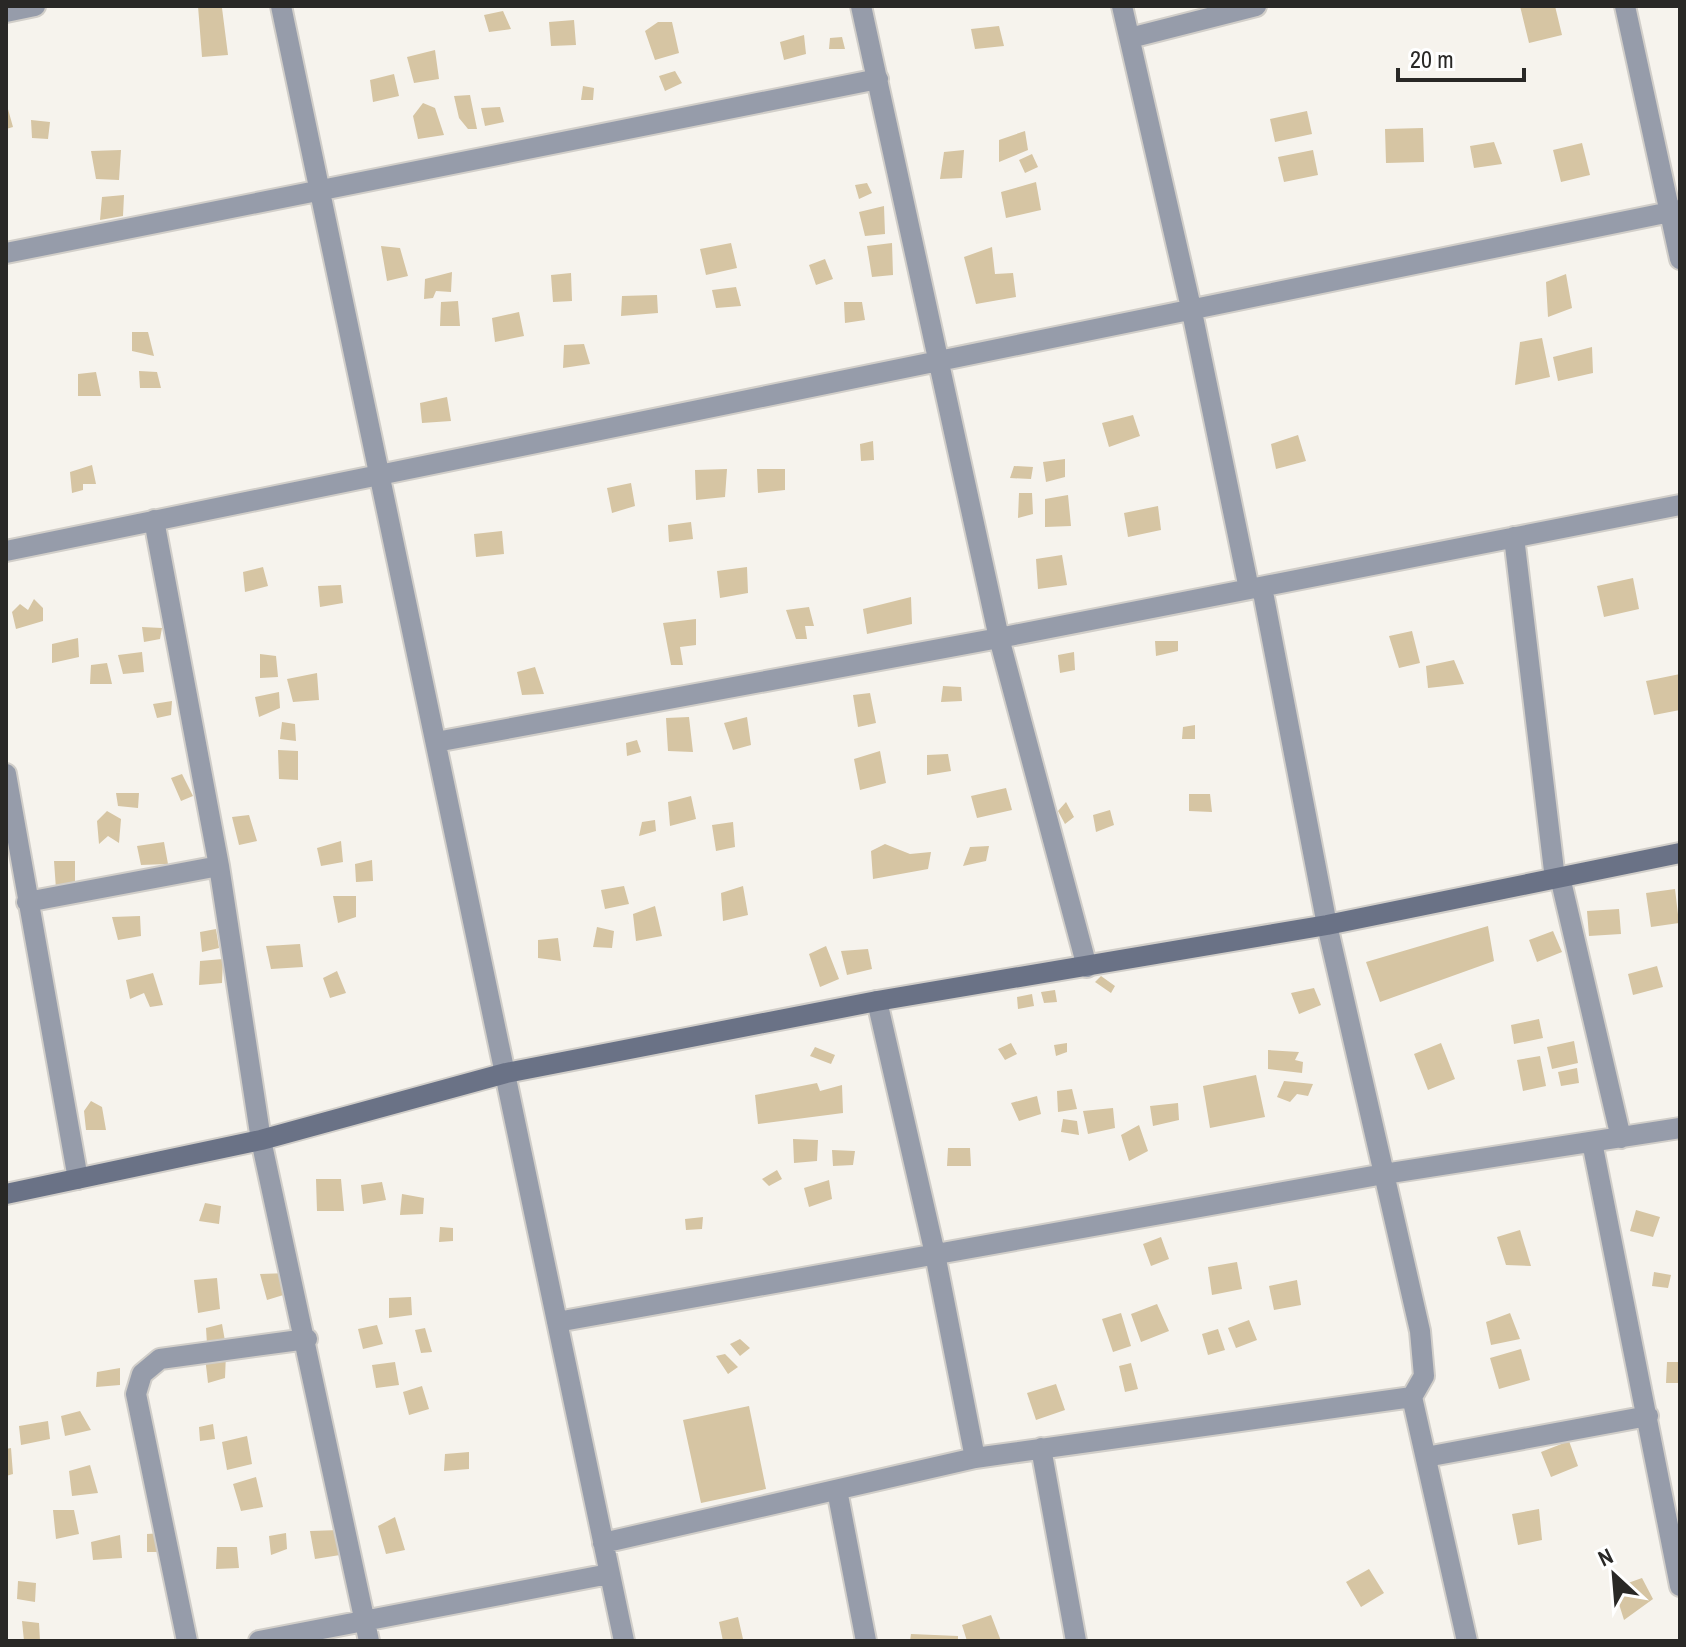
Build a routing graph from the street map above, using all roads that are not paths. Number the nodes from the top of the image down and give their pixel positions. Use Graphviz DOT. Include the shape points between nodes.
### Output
graph roads {
  1 [pos="35,6"];
  2 [pos="281,6"];
  3 [pos="861,6"];
  4 [pos="1122,6"];
  5 [pos="1256,6"];
  6 [pos="1625,6"];
  7 [pos="6,12"];
  8 [pos="1130,38"];
  9 [pos="878,79"];
  10 [pos="319,188"];
  11 [pos="1675,211"];
  12 [pos="6,253"];
  13 [pos="1680,259"];
  14 [pos="1192,312"];
  15 [pos="941,360"];
  16 [pos="380,474"];
  17 [pos="1680,505"];
  18 [pos="154,520"];
  19 [pos="1514,537"];
  20 [pos="6,551"];
  21 [pos="1255,588"];
  22 [pos="999,638"];
  23 [pos="436,742"];
  24 [pos="6,774"];
  25 [pos="1680,853"];
  26 [pos="219,866"];
  27 [pos="1558,878"];
  28 [pos="27,902"];
  29 [pos="1327,925"];
  30 [pos="1087,967"];
  31 [pos="877,1001"];
  32 [pos="506,1073"];
  33 [pos="1680,1128"];
  34 [pos="1621,1138"];
  35 [pos="261,1140"];
  36 [pos="1592,1142"];
  37 [pos="1384,1174"];
  38 [pos="78,1179"];
  39 [pos="6,1194"];
  40 [pos="935,1254"];
  41 [pos="557,1322"];
  42 [pos="307,1339"];
  43 [pos="1412,1397"];
  44 [pos="1648,1416"];
  45 [pos="1041,1448"];
  46 [pos="1426,1457"];
  47 [pos="975,1458"];
  48 [pos="837,1490"];
  49 [pos="603,1543"];
  50 [pos="609,1574"];
  51 [pos="1680,1586"];
  52 [pos="366,1631"];
  53 [pos="187,1641"];
  54 [pos="259,1641"];
  55 [pos="624,1641"];
  56 [pos="866,1641"];
  57 [pos="1076,1641"];
  58 [pos="1467,1641"];
  1 -- 7 [label="street"];
  2 -- 10 [label="street"];
  3 -- 9 [label="street"];
  4 -- 8 [label="street"];
  5 -- 8 [label="street"];
  6 -- 11 [label="street"];
  8 -- 14 [label="street"];
  9 -- 10 [label="street"];
  9 -- 15 [label="street"];
  10 -- 12 [label="street"];
  10 -- 16 [label="street"];
  11 -- 13 [label="street"];
  11 -- 14 [label="street"];
  14 -- 15 [label="street"];
  14 -- 21 [label="street"];
  15 -- 16 [label="street"];
  15 -- 22 [label="street"];
  16 -- 18 [label="street"];
  16 -- 23 [label="street"];
  17 -- 19 [label="street"];
  18 -- 20 [label="street"];
  18 -- 26 [label="street"];
  19 -- 21 [label="street"];
  19 -- 27 [label="street"];
  21 -- 22 [label="street"];
  21 -- 29 [label="street"];
  22 -- 23 [label="street"];
  22 -- 30 [label="street"];
  23 -- 32 [label="street"];
  24 -- 28 [label="street"];
  25 -- 27 [label="street"];
  26 -- 28 [label="street"];
  26 -- 35 [label="street"];
  27 -- 29 [label="street"];
  27 -- 34 [label="street"];
  28 -- 38 [label="street"];
  29 -- 30 [label="street"];
  29 -- 37 [label="street"];
  30 -- 31 [label="street"];
  31 -- 32 [label="street"];
  31 -- 40 [label="street"];
  32 -- 35 [label="street"];
  32 -- 41 [label="street"];
  33 -- 34 [label="street"];
  34 -- 36 [label="street"];
  35 -- 38 [label="street"];
  35 -- 42 [label="street"];
  36 -- 37 [label="street"];
  36 -- 44 [label="street"];
  37 -- 40 [label="street"];
  37 -- 43 [label="street" via="1420,1331 1424,1376"];
  38 -- 39 [label="street"];
  40 -- 41 [label="street"];
  40 -- 47 [label="street"];
  41 -- 49 [label="street"];
  42 -- 52 [label="street"];
  42 -- 53 [label="street" via="160,1359 142,1374 136,1394"];
  43 -- 45 [label="street"];
  43 -- 46 [label="street"];
  44 -- 46 [label="street"];
  44 -- 51 [label="street"];
  45 -- 47 [label="street"];
  45 -- 57 [label="street"];
  46 -- 58 [label="street"];
  47 -- 48 [label="street"];
  48 -- 49 [label="street"];
  48 -- 56 [label="street"];
  49 -- 50 [label="street"];
  50 -- 52 [label="street"];
  50 -- 55 [label="street"];
  52 -- 54 [label="street"];
}
